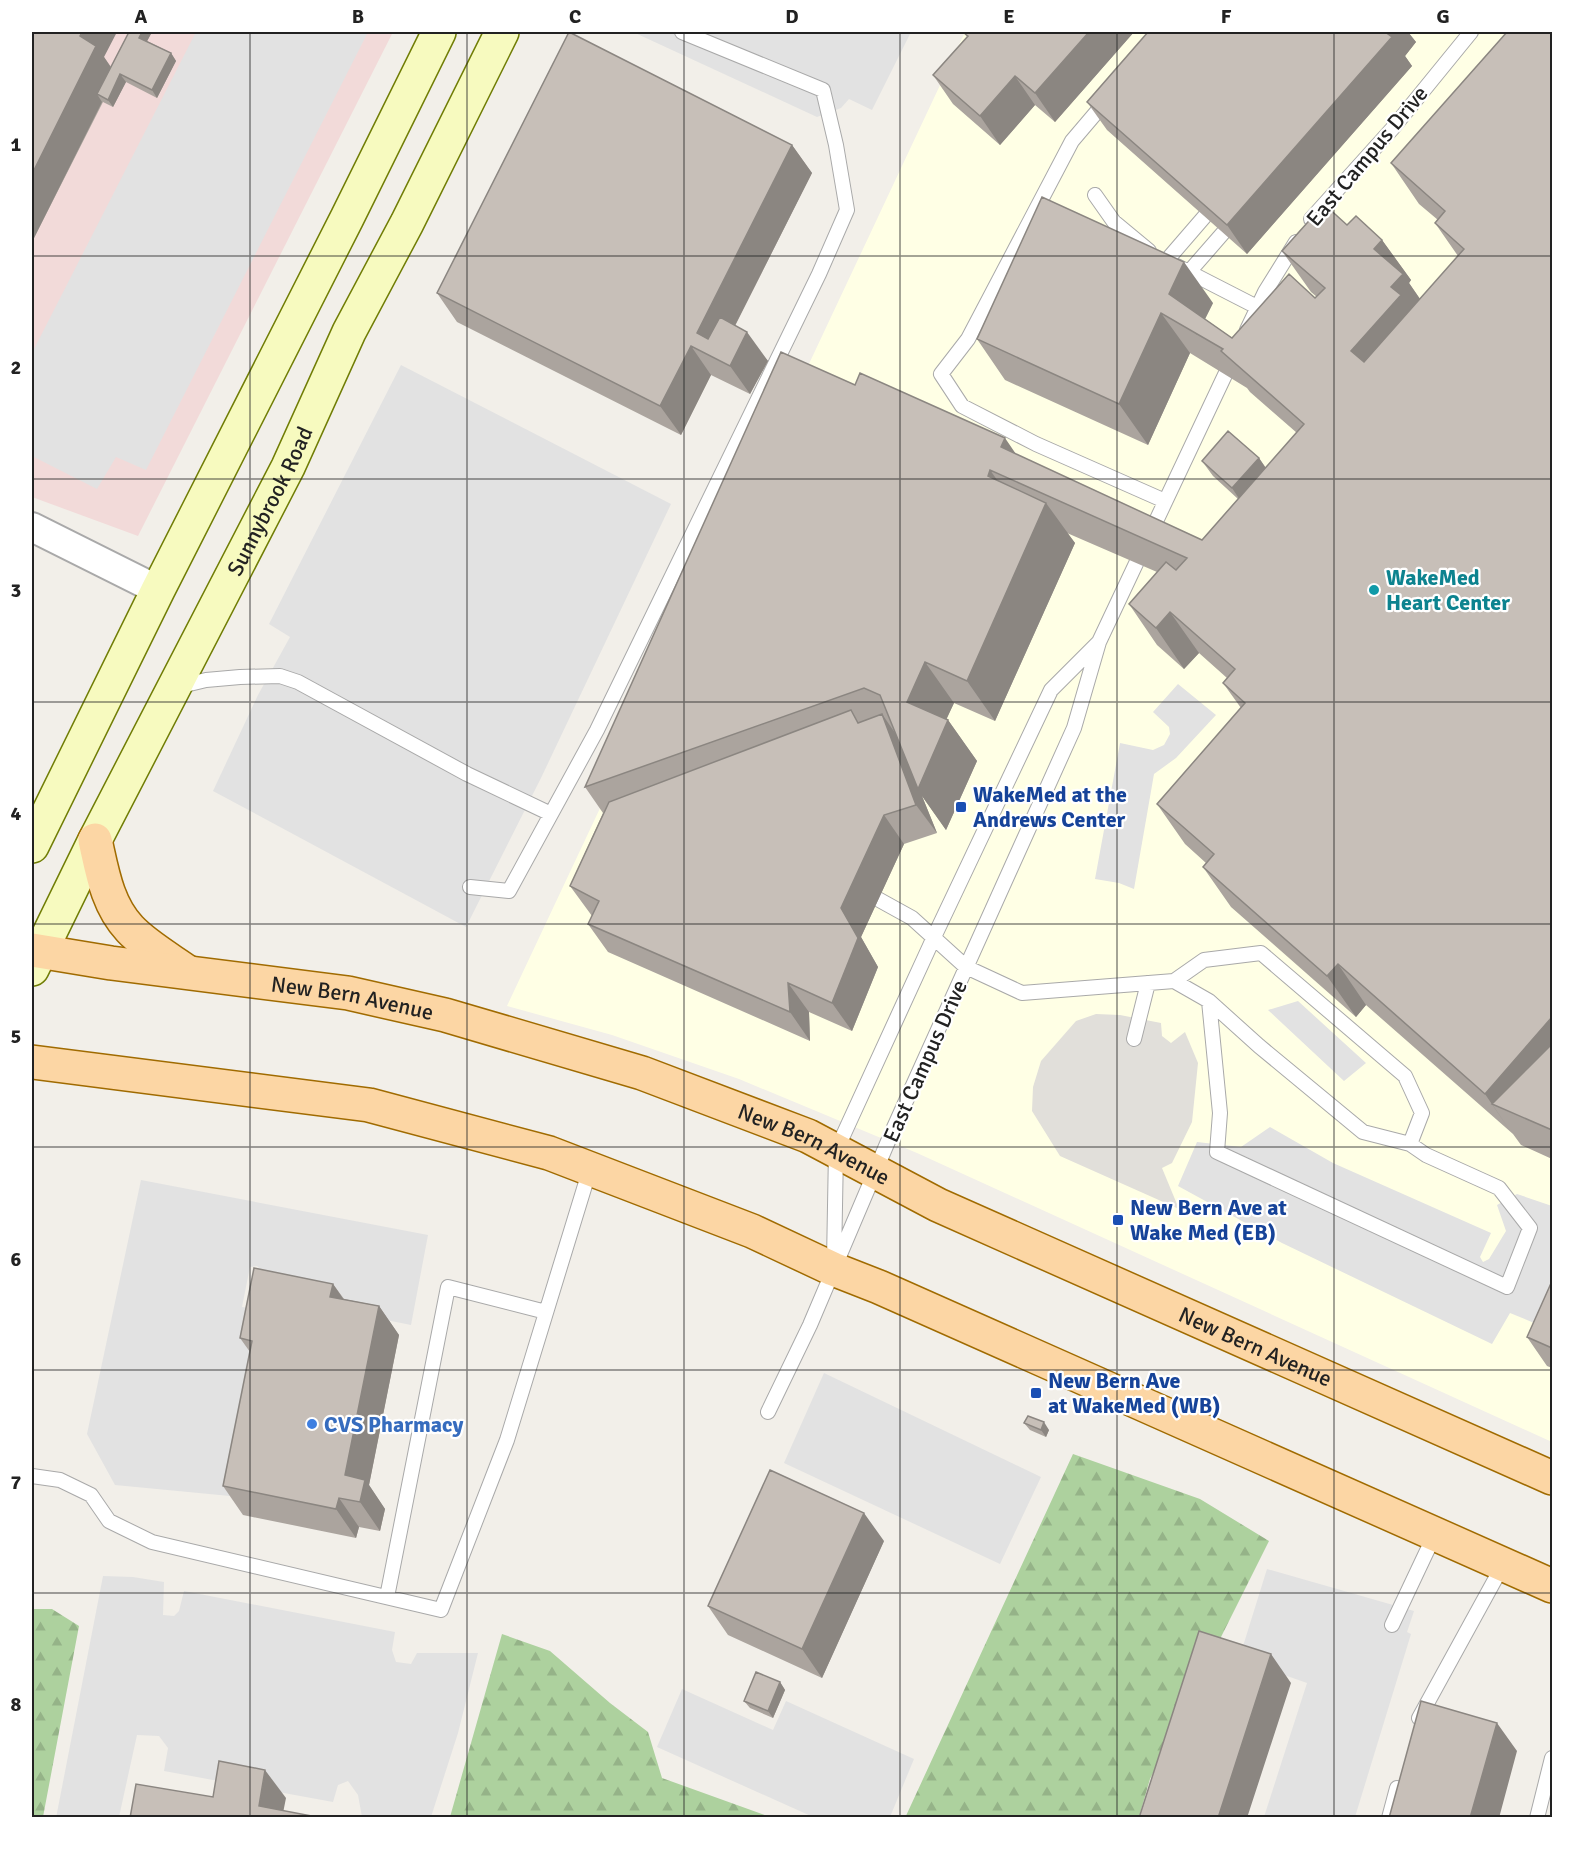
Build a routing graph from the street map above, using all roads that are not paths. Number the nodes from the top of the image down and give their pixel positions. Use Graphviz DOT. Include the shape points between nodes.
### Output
graph roads {
  1 [pos="439,32"];
  2 [pos="502,32"];
  3 [pos="682,32"];
  4 [pos="1471,32"];
  5 [pos="1116,90"];
  6 [pos="1095,195"];
  7 [pos="1205,216"];
  8 [pos="1223,233"];
  9 [pos="1167,260"];
  10 [pos="1189,272"];
  11 [pos="1257,307"];
  12 [pos="1165,501"];
  13 [pos="32,527"];
  14 [pos="158,590"];
  15 [pos="1099,642"];
  16 [pos="173,688"];
  17 [pos="551,814"];
  18 [pos="95,840"];
  19 [pos="32,846"];
  20 [pos="470,887"];
  21 [pos="865,892"];
  22 [pos="934,937"];
  23 [pos="34,956"];
  24 [pos="966,967"];
  25 [pos="188,972"];
  26 [pos="1174,981"];
  27 [pos="1148,983"];
  28 [pos="1209,1001"];
  29 [pos="1134,1039"];
  30 [pos="32,1062"];
  31 [pos="1410,1144"];
  32 [pos="836,1151"];
  33 [pos="590,1169"];
  34 [pos="877,1171"];
  35 [pos="833,1269"];
  36 [pos="546,1312"];
  37 [pos="768,1412"];
  38 [pos="32,1476"];
  39 [pos="1552,1478"];
  40 [pos="1434,1534"];
  41 [pos="1503,1565"];
  42 [pos="1552,1586"];
  43 [pos="387,1597"];
  44 [pos="1392,1625"];
  45 [pos="1413,1733"];
  46 [pos="1552,1758"];
  47 [pos="1401,1775"];
  48 [pos="1389,1818"];
  49 [pos="1537,1818"];
  1 -- 14 [label="main road"];
  2 -- 16 [label="main road, Sunnybrook Road" via="349,332 288,467"];
  3 -- 17 [label="lane" via="823,90 847,210 597,730"];
  4 -- 11 [label="lane, East Campus Drive" via="1392,129 1311,219"];
  5 -- 12 [label="lane" via="1072,141 968,339 942,374 962,406 1036,444"];
  6 -- 9 [label="lane" via="1114,222"];
  7 -- 9 [label="lane"];
  8 -- 10 [label="lane"];
  9 -- 10 [label="lane"];
  10 -- 11 [label="lane"];
  11 -- 12 [label="lane, East Campus Drive"];
  12 -- 15 [label="lane, East Campus Drive"];
  13 -- 14 [label="street"];
  14 -- 19 [label="main road"];
  15 -- 22 [label="lane, East Campus Drive" via="1051,690"];
  15 -- 24 [label="lane, East Campus Drive" via="1074,728"];
  16 -- 17 [label="lane" via="214,679 280,676"];
  16 -- 18 [label="main road, Sunnybrook Road"];
  17 -- 20 [label="lane" via="509,891"];
  18 -- 23 [label="main road, Sunnybrook Road"];
  18 -- 25 [label="main road" via="105,884 117,912 131,930"];
  21 -- 22 [label="lane" via="912,918"];
  22 -- 24 [label="lane"];
  22 -- 32 [label="lane, East Campus Drive"];
  23 -- 25 [label="main road, New Bern Avenue"];
  24 -- 27 [label="lane" via="1022,993"];
  24 -- 34 [label="lane, East Campus Drive"];
  25 -- 32 [label="main road, New Bern Avenue" via="348,993 445,1015 642,1073 808,1136"];
  26 -- 27 [label="lane"];
  26 -- 28 [label="lane"];
  26 -- 31 [label="lane" via="1204,960 1261,953 1405,1076 1422,1113"];
  27 -- 29 [label="lane"];
  28 -- 31 [label="lane" via="1363,1132"];
  28 -- 31 [label="lane" via="1220,1113 1217,1152 1507,1287 1530,1228 1499,1188"];
  30 -- 33 [label="main road" via="369,1105 549,1153"];
  32 -- 34 [label="main road, New Bern Avenue"];
  32 -- 35 [label="lane, East Campus Drive"];
  33 -- 35 [label="main road" via="752,1231"];
  33 -- 36 [label="lane"];
  34 -- 35 [label="lane, East Campus Drive"];
  34 -- 39 [label="main road, New Bern Avenue" via="938,1205"];
  35 -- 37 [label="lane"];
  35 -- 40 [label="main road"];
  36 -- 43 [label="lane" via="507,1440 441,1610"];
  36 -- 43 [label="lane" via="448,1287"];
  38 -- 43 [label="lane" via="60,1480 91,1495 109,1521 152,1542"];
  40 -- 41 [label="main road"];
  40 -- 44 [label="lane"];
  41 -- 42 [label="main road"];
  41 -- 45 [label="lane"];
  46 -- 49 [label="lane"];
  47 -- 48 [label="lane"];
}
